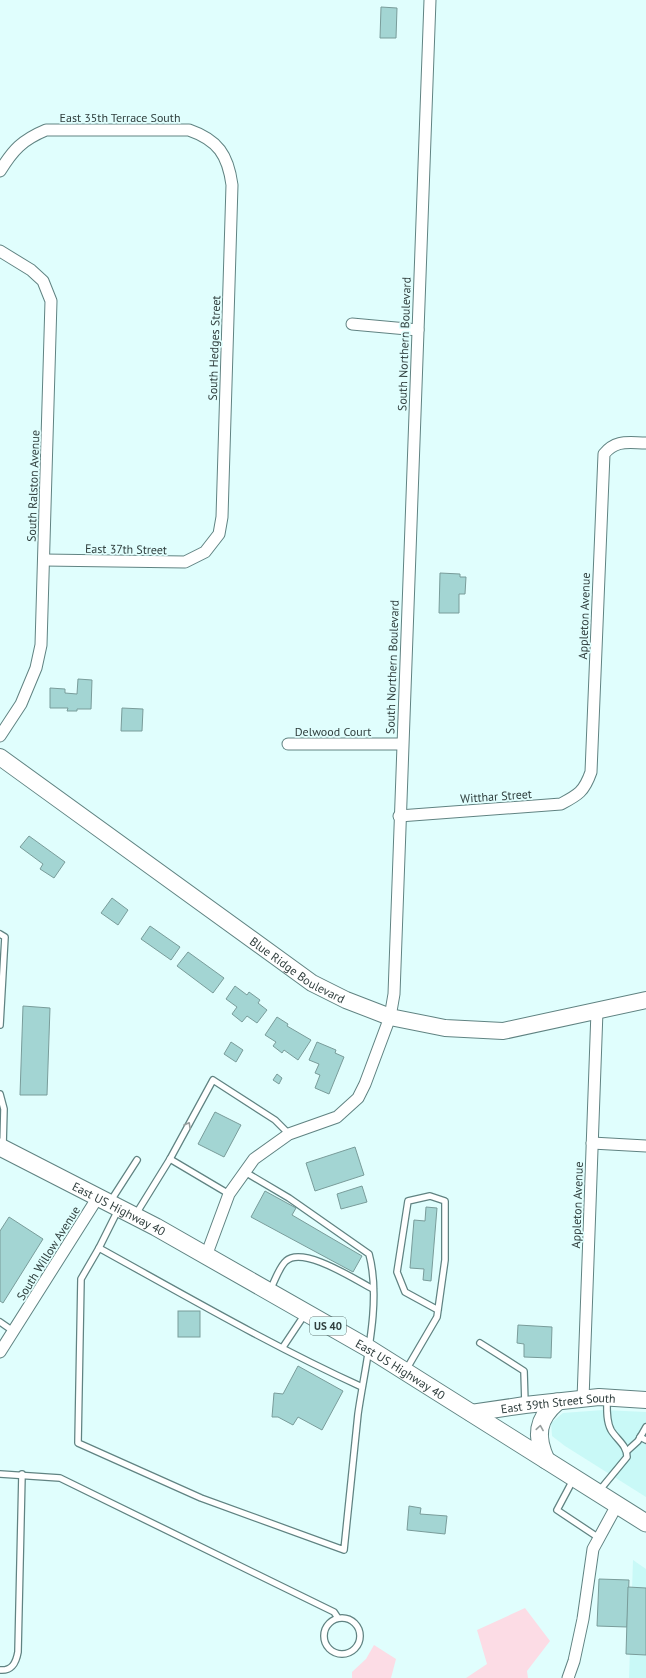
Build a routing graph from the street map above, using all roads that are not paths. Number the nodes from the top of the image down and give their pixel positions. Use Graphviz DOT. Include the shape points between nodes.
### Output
graph roads {
  1 [pos="430,0"];
  2 [pos="215,144"];
  3 [pos="0,172"];
  4 [pos="0,251"];
  5 [pos="352,324"];
  6 [pos="418,330"];
  7 [pos="646,443"];
  8 [pos="205,552"];
  9 [pos="44,560"];
  10 [pos="0,736"];
  11 [pos="288,744"];
  12 [pos="402,744"];
  13 [pos="0,757"];
  14 [pos="587,784"];
  15 [pos="400,816"];
  16 [pos="0,934"];
  17 [pos="646,1000"];
  18 [pos="597,1012"];
  19 [pos="390,1016"];
  20 [pos="0,1024"];
  21 [pos="0,1094"];
  22 [pos="289,1134"];
  23 [pos="592,1142"];
  24 [pos="646,1146"];
  25 [pos="1,1147"];
  26 [pos="170,1159"];
  27 [pos="137,1160"];
  28 [pos="245,1172"];
  29 [pos="229,1194"];
  30 [pos="109,1202"];
  31 [pos="135,1216"];
  32 [pos="99,1248"];
  33 [pos="206,1256"];
  34 [pos="373,1289"];
  35 [pos="269,1292"];
  36 [pos="438,1310"];
  37 [pos="306,1313"];
  38 [pos="0,1322"];
  39 [pos="13,1332"];
  40 [pos="480,1343"];
  41 [pos="3,1347"];
  42 [pos="283,1347"];
  43 [pos="368,1348"];
  44 [pos="405,1372"];
  45 [pos="362,1387"];
  46 [pos="606,1398"];
  47 [pos="583,1399"];
  48 [pos="646,1400"];
  49 [pos="557,1402"];
  50 [pos="525,1405"];
  51 [pos="471,1413"];
  52 [pos="646,1427"];
  53 [pos="643,1439"];
  54 [pos="627,1451"];
  55 [pos="546,1460"];
  56 [pos="0,1474"];
  57 [pos="22,1474"];
  58 [pos="574,1478"];
  59 [pos="598,1493"];
  60 [pos="617,1505"];
  61 [pos="646,1523"];
  62 [pos="599,1538"];
  63 [pos="338,1618"];
  64 [pos="0,1670"];
  65 [pos="568,1678"];
  1 -- 6 [label="street, South Northern Boulevard"];
  2 -- 3 [label="street, East 35th Terrace South" via="201,134 189,130 46,130 30,137 12,153"];
  2 -- 8 [label="street, South Hedges Street" via="226,157 232,185 222,517 219,534"];
  4 -- 9 [label="street, South Ralston Avenue" via="32,270 43,281 51,301"];
  5 -- 6 [label="street"];
  6 -- 12 [label="street, South Northern Boulevard"];
  7 -- 14 [label="street, Appleton Avenue" via="620,443 611,446 604,454 591,772"];
  8 -- 9 [label="street, East 37th Street" via="185,562"];
  9 -- 10 [label="street, South Ralston Avenue" via="41,645 36,668 21,704"];
  11 -- 12 [label="street, Delwood Court"];
  12 -- 15 [label="street, South Northern Boulevard"];
  13 -- 19 [label="street, Blue Ridge Boulevard" via="312,983 346,1000"];
  14 -- 15 [label="street, Witthar Street" via="580,793 560,804"];
  15 -- 19 [label="street, South Northern Boulevard" via="394,994"];
  16 -- 20 [label="lane" via="5,937"];
  17 -- 18 [label="street, Blue Ridge Boulevard"];
  18 -- 19 [label="street, Blue Ridge Boulevard" via="503,1031 445,1028"];
  18 -- 23 [label="street, Appleton Avenue"];
  19 -- 22 [label="street, South Northern Boulevard" via="358,1098 337,1117"];
  21 -- 25 [label="lane" via="4,1109"];
  26 -- 22 [label="lane, one-way" via="213,1080 275,1120"];
  22 -- 28 [label="street, South Northern Boulevard" via="254,1159"];
  23 -- 24 [label="street"];
  23 -- 47 [label="street, Appleton Avenue"];
  25 -- 30 [label="main road, East US Highway 40 / US 40"];
  26 -- 29 [label="lane"];
  26 -- 31 [label="lane"];
  27 -- 30 [label="lane"];
  28 -- 29 [label="street, South Northern Boulevard"];
  28 -- 34 [label="lane" via="289,1198 369,1254 373,1268"];
  29 -- 33 [label="street, South Northern Boulevard"];
  30 -- 31 [label="main road, East US Highway 40 / US 40"];
  30 -- 32 [label="lane"];
  30 -- 39 [label="street, South Willow Avenue"];
  31 -- 33 [label="main road, East US Highway 40 / US 40"];
  32 -- 42 [label="lane"];
  32 -- 45 [label="lane" via="81,1279 78,1443 201,1498 344,1550"];
  33 -- 35 [label="main road, East US Highway 40 / US 40"];
  34 -- 35 [label="lane" via="317,1260 303,1256 286,1261"];
  34 -- 43 [label="lane"];
  35 -- 37 [label="main road, East US Highway 40 / US 40"];
  36 -- 36 [label="lane" via="446,1260 445,1201 430,1196 408,1201 396,1272 405,1292"];
  36 -- 44 [label="lane"];
  37 -- 42 [label="lane"];
  37 -- 43 [label="main road, East US Highway 40 / US 40"];
  38 -- 39 [label="lane"];
  39 -- 41 [label="street, South Willow Avenue"];
  40 -- 50 [label="lane" via="524,1371"];
  42 -- 45 [label="lane"];
  43 -- 44 [label="main road, East US Highway 40 / US 40"];
  43 -- 45 [label="lane"];
  44 -- 51 [label="main road, East US Highway 40 / US 40"];
  46 -- 47 [label="street, East 39th Street South"];
  46 -- 48 [label="street, East 39th Street South"];
  46 -- 54 [label="lane" via="610,1426"];
  47 -- 49 [label="street, East 39th Street South"];
  49 -- 50 [label="street, East 39th Street South"];
  55 -- 49 [label="main road, one-way" via="540,1447 541,1420 547,1410"];
  50 -- 51 [label="street, East 39th Street South"];
  51 -- 55 [label="main road, East US Highway 40 / US 40"];
  52 -- 53 [label="lane"];
  53 -- 54 [label="lane"];
  54 -- 59 [label="lane" via="627,1457"];
  55 -- 58 [label="main road, East US Highway 40 / US 40"];
  56 -- 57 [label="lane"];
  57 -- 63 [label="lane" via="60,1478 334,1612"];
  57 -- 64 [label="lane" via="18,1652 16,1662 11,1668"];
  58 -- 59 [label="main road, East US Highway 40 / US 40"];
  58 -- 62 [label="lane" via="557,1510"];
  59 -- 60 [label="main road, East US Highway 40 / US 40"];
  60 -- 61 [label="main road, East US Highway 40 / US 40"];
  60 -- 62 [label="street"];
  62 -- 65 [label="street" via="593,1549 583,1619"];
  63 -- 63 [label="lane" via="327,1626 324,1640 332,1652 346,1654 358,1646 360,1632 352,1621"];
}
